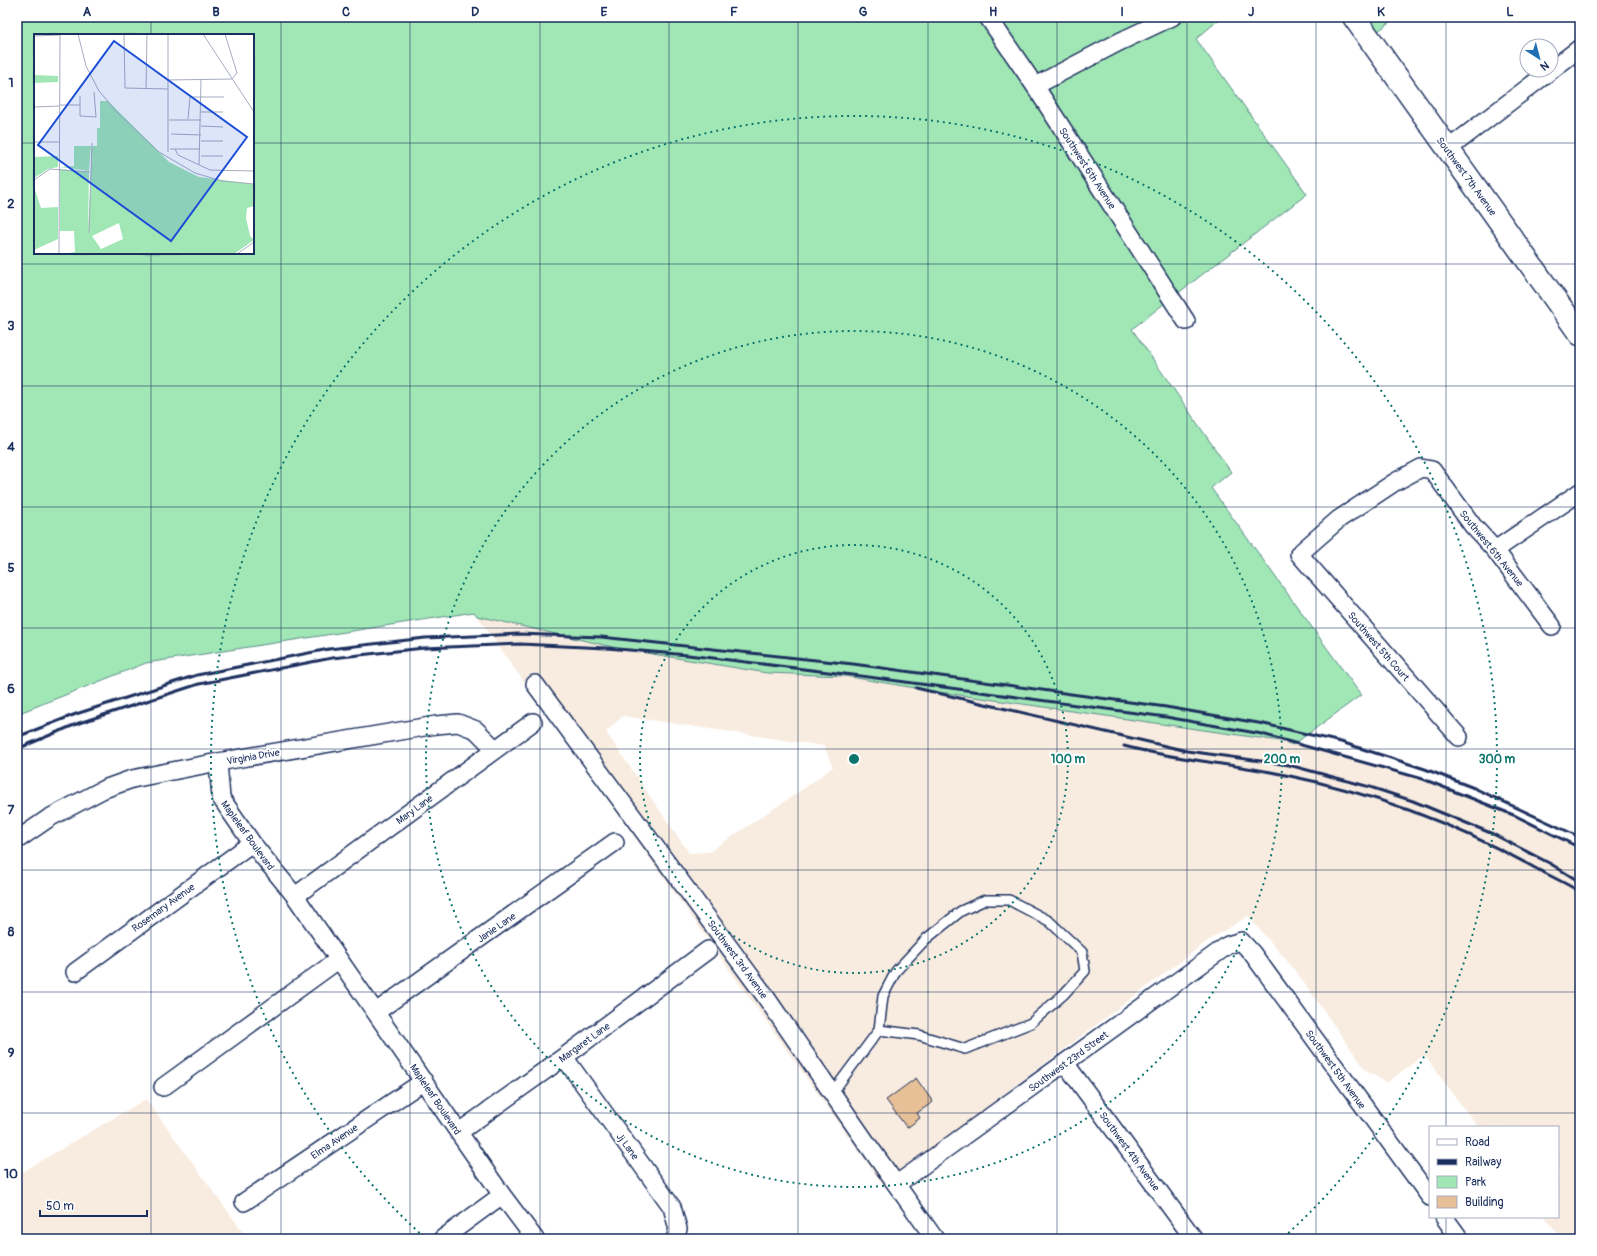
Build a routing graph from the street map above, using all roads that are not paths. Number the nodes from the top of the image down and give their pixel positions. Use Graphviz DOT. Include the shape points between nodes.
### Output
graph roads {
  1 [pos="988,17"];
  2 [pos="1172,17"];
  3 [pos="1354,17"];
  4 [pos="1580,48"];
  5 [pos="1035,86"];
  6 [pos="1448,149"];
  7 [pos="1186,321"];
  8 [pos="1580,334"];
  9 [pos="1580,492"];
  10 [pos="1495,550"];
  11 [pos="1299,554"];
  12 [pos="1552,626"];
  13 [pos="535,684"];
  14 [pos="533,722"];
  15 [pos="1460,737"];
  16 [pos="496,749"];
  17 [pos="218,762"];
  18 [pos="17,840"];
  19 [pos="615,842"];
  20 [pos="252,843"];
  21 [pos="295,896"];
  22 [pos="1241,941"];
  23 [pos="708,950"];
  24 [pos="338,960"];
  25 [pos="75,972"];
  26 [pos="376,1012"];
  27 [pos="879,1030"];
  28 [pos="564,1057"];
  29 [pos="1065,1063"];
  30 [pos="424,1081"];
  31 [pos="163,1087"];
  32 [pos="832,1093"];
  33 [pos="459,1132"];
  34 [pos="897,1184"];
  35 [pos="502,1195"];
  36 [pos="1429,1196"];
  37 [pos="244,1202"];
  38 [pos="1445,1218"];
  39 [pos="442,1239"];
  40 [pos="535,1239"];
  41 [pos="676,1239"];
  42 [pos="935,1239"];
  43 [pos="1194,1239"];
  44 [pos="1460,1239"];
  1 -- 5 [label="street, Southwest 6th Avenue"];
  2 -- 5 [label="street"];
  3 -- 6 [label="street, Southwest 7th Avenue"];
  4 -- 6 [label="street"];
  5 -- 7 [label="street, Southwest 6th Avenue"];
  6 -- 8 [label="street, Southwest 7th Avenue"];
  9 -- 10 [label="street"];
  10 -- 11 [label="street, Southwest 6th Avenue" via="1473,526 1432,470 1421,468 1339,519"];
  10 -- 12 [label="street, Southwest 6th Avenue"];
  11 -- 15 [label="street, Southwest 5th Court"];
  13 -- 32 [label="street, Southwest 3rd Avenue" via="764,992"];
  14 -- 16 [label="street, Mary Lane"];
  16 -- 17 [label="street, Virginia Drive" via="476,730 458,723"];
  16 -- 21 [label="street, Mary Lane"];
  17 -- 18 [label="street, Virginia Drive" via="132,779 104,789 49,818"];
  17 -- 20 [label="street, Mapleleaf Boulevard" via="221,798"];
  19 -- 26 [label="street, Janie Lane"];
  20 -- 21 [label="street, Mapleleaf Boulevard"];
  20 -- 25 [label="street, Rosemary Avenue"];
  21 -- 24 [label="street, Mapleleaf Boulevard"];
  22 -- 29 [label="street, Southwest 23rd Street" via="1228,945"];
  22 -- 36 [label="street, Southwest 5th Avenue"];
  23 -- 28 [label="street, Margaret Lane"];
  24 -- 26 [label="street, Mapleleaf Boulevard"];
  24 -- 31 [label="street"];
  26 -- 30 [label="street, Mapleleaf Boulevard"];
  27 -- 27 [label="lane" via="919,1035 965,1049 1031,1023 1064,994 1085,971 1082,952 1049,921 1008,900 985,900 961,911 926,939 896,971 883,996"];
  27 -- 32 [label="lane"];
  28 -- 33 [label="street, Margaret Lane"];
  28 -- 41 [label="street, Jj Lane" via="672,1207 678,1229"];
  29 -- 34 [label="street, Southwest 23rd Street"];
  29 -- 43 [label="street, Southwest 4th Avenue"];
  30 -- 33 [label="street, Mapleleaf Boulevard"];
  30 -- 37 [label="street, Elma Avenue"];
  32 -- 34 [label="street, Southwest 3rd Avenue"];
  33 -- 35 [label="street, Mapleleaf Boulevard"];
  34 -- 42 [label="street, Southwest 3rd Avenue"];
  35 -- 39 [label="street"];
  35 -- 40 [label="street, Mapleleaf Boulevard"];
  38 -- 44 [label="street"];
}
